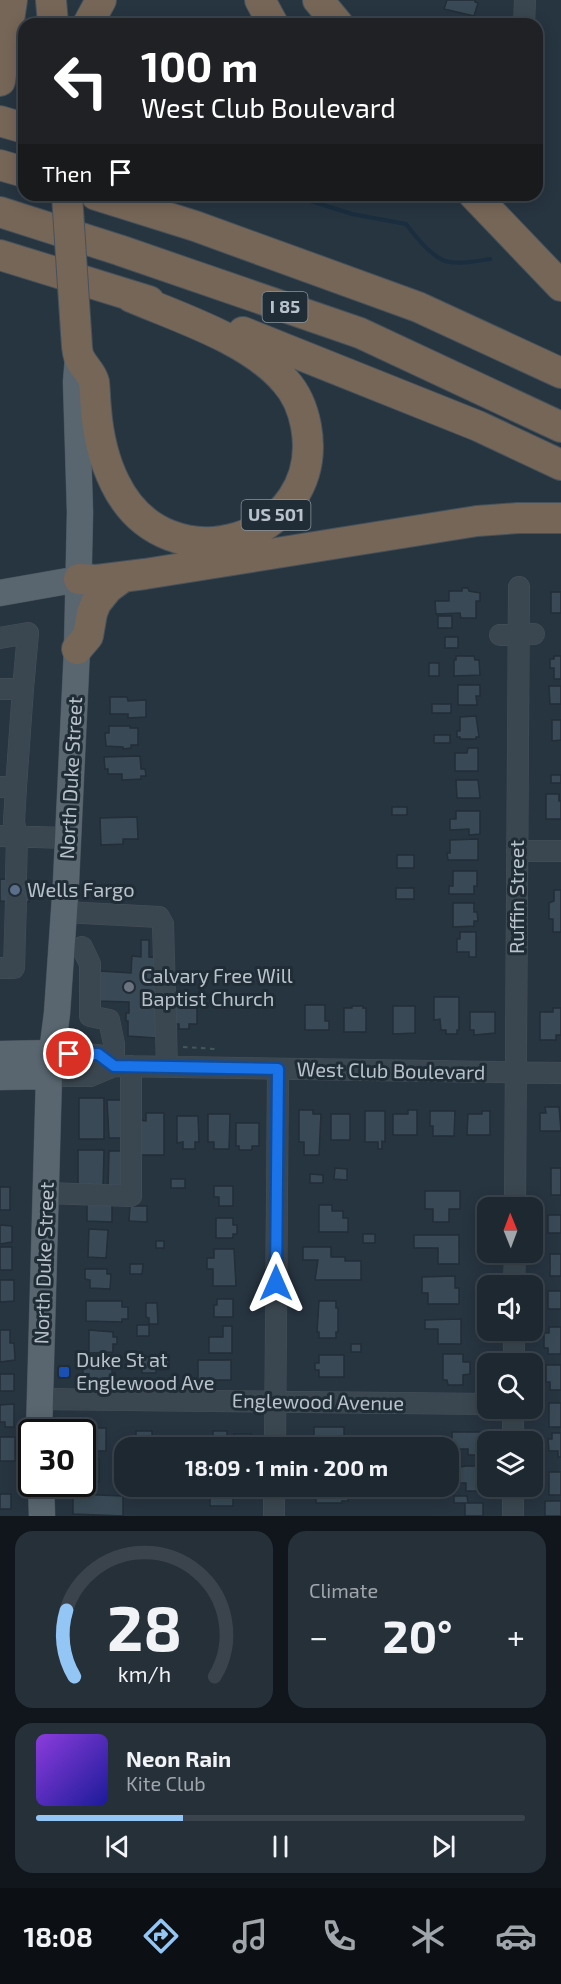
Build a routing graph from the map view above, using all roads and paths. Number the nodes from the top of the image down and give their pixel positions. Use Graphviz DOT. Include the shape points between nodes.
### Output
graph roads {
  1 [pos="12,0"];
  2 [pos="51,0"];
  3 [pos="101,0"];
  4 [pos="260,0"];
  5 [pos="318,0"];
  6 [pos="525,0"];
  7 [pos="52,18"];
  8 [pos="91,18"];
  9 [pos="270,18"];
  10 [pos="333,18"];
  11 [pos="524,18"];
  12 [pos="0,81"];
  13 [pos="0,121"];
  14 [pos="18,126"];
  15 [pos="0,165"];
  16 [pos="18,170"];
  17 [pos="67,201"];
  18 [pos="115,201"];
  19 [pos="480,201"];
  20 [pos="0,212"];
  21 [pos="0,255"];
  22 [pos="561,286"];
  23 [pos="131,297"];
  24 [pos="77,345"];
  25 [pos="561,373"];
  26 [pos="561,427"];
  27 [pos="561,465"];
  28 [pos="561,519"];
  29 [pos="123,577"];
  30 [pos="79,579"];
  31 [pos="519,587"];
  32 [pos="0,593"];
  33 [pos="0,638"];
  34 [pos="77,650"];
  35 [pos="0,689"];
  36 [pos="23,689"];
  37 [pos="8,787"];
  38 [pos="9,836"];
  39 [pos="68,838"];
  40 [pos="518,851"];
  41 [pos="561,851"];
  42 [pos="16,879"];
  43 [pos="16,901"];
  44 [pos="74,912"];
  45 [pos="72,946"];
  46 [pos="7,968"];
  47 [pos="165,1046"];
  48 [pos="219,1049"];
  49 [pos="0,1054"];
  50 [pos="50,1064"];
  51 [pos="122,1066"];
  52 [pos="167,1067"];
  53 [pos="278,1069"];
  54 [pos="516,1073"];
  55 [pos="561,1073"];
  56 [pos="0,1077"];
  57 [pos="46,1193"];
  58 [pos="515,1197"];
  59 [pos="40,1399"];
  60 [pos="275,1402"];
  61 [pos="477,1404"];
  62 [pos="39,1419"];
  63 [pos="275,1437"];
  64 [pos="41,1497"];
  65 [pos="274,1497"];
  66 [pos="513,1497"];
  67 [pos="42,1516"];
  68 [pos="274,1516"];
  69 [pos="513,1516"];
  1 -- 12 [label="highway"];
  2 -- 7 [label="highway"];
  3 -- 8 [label="highway"];
  4 -- 9 [label="highway"];
  5 -- 10 [label="highway"];
  6 -- 11 [label="street"];
  13 -- 14 [label="highway"];
  15 -- 16 [label="highway"];
  17 -- 24 [label="highway, North Duke Street / US 501, bridge"];
  18 -- 25 [label="highway, I 85" via="418,307"];
  19 -- 22 [label="highway"];
  20 -- 26 [label="highway, I 85" via="360,333"];
  21 -- 23 [label="highway, US 501"];
  23 -- 24 [label="highway, US 501" via="251,352 268,363 293,391 306,427 307,462 296,491 281,511 234,540 213,543 192,542 152,527 128,504 115,483 99,430 94,379"];
  23 -- 27 [label="highway" via="193,314 346,372"];
  24 -- 30 [label="main road, North Duke Street"];
  28 -- 29 [label="highway" via="477,521"];
  29 -- 30 [label="highway"];
  29 -- 34 [label="highway" via="96,603 88,636"];
  30 -- 32 [label="main road"];
  30 -- 34 [label="main road, North Duke Street"];
  31 -- 40 [label="street, Ruffin Street"];
  33 -- 36 [label="street" via="28,633"];
  34 -- 39 [label="main road, North Duke Street"];
  35 -- 36 [label="street"];
  36 -- 37 [label="street"];
  37 -- 38 [label="street" via="14,822"];
  38 -- 39 [label="street"];
  38 -- 42 [label="street"];
  39 -- 44 [label="main road, North Duke Street"];
  40 -- 41 [label="street"];
  40 -- 54 [label="street, Ruffin Street"];
  43 -- 46 [label="street"];
  44 -- 45 [label="main road, North Duke Street"];
  44 -- 47 [label="street" via="159,917 163,924"];
  45 -- 50 [label="main road, North Duke Street"];
  45 -- 51 [label="street" via="90,964 90,1017 109,1020"];
  47 -- 48 [label="path"];
  47 -- 52 [label="street"];
  49 -- 50 [label="main road, West Club Boulevard"];
  50 -- 51 [label="street, West Club Boulevard" via="90,1076"];
  50 -- 56 [label="main road, West Club Boulevard"];
  50 -- 57 [label="main road, North Duke Street"];
  51 -- 52 [label="street, West Club Boulevard"];
  51 -- 57 [label="street" via="131,1196"];
  52 -- 53 [label="street, West Club Boulevard"];
  53 -- 54 [label="street, West Club Boulevard"];
  53 -- 60 [label="street"];
  54 -- 55 [label="street, West Club Boulevard"];
  54 -- 58 [label="street, Ruffin Street"];
  57 -- 59 [label="main road, North Duke Street"];
  59 -- 60 [label="street, Englewood Avenue"];
  59 -- 62 [label="main road, North Duke Street"];
  60 -- 61 [label="street, Englewood Avenue"];
  60 -- 63 [label="street"];
  64 -- 67 [label="main road"];
  65 -- 68 [label="street"];
  66 -- 69 [label="street"];
}
